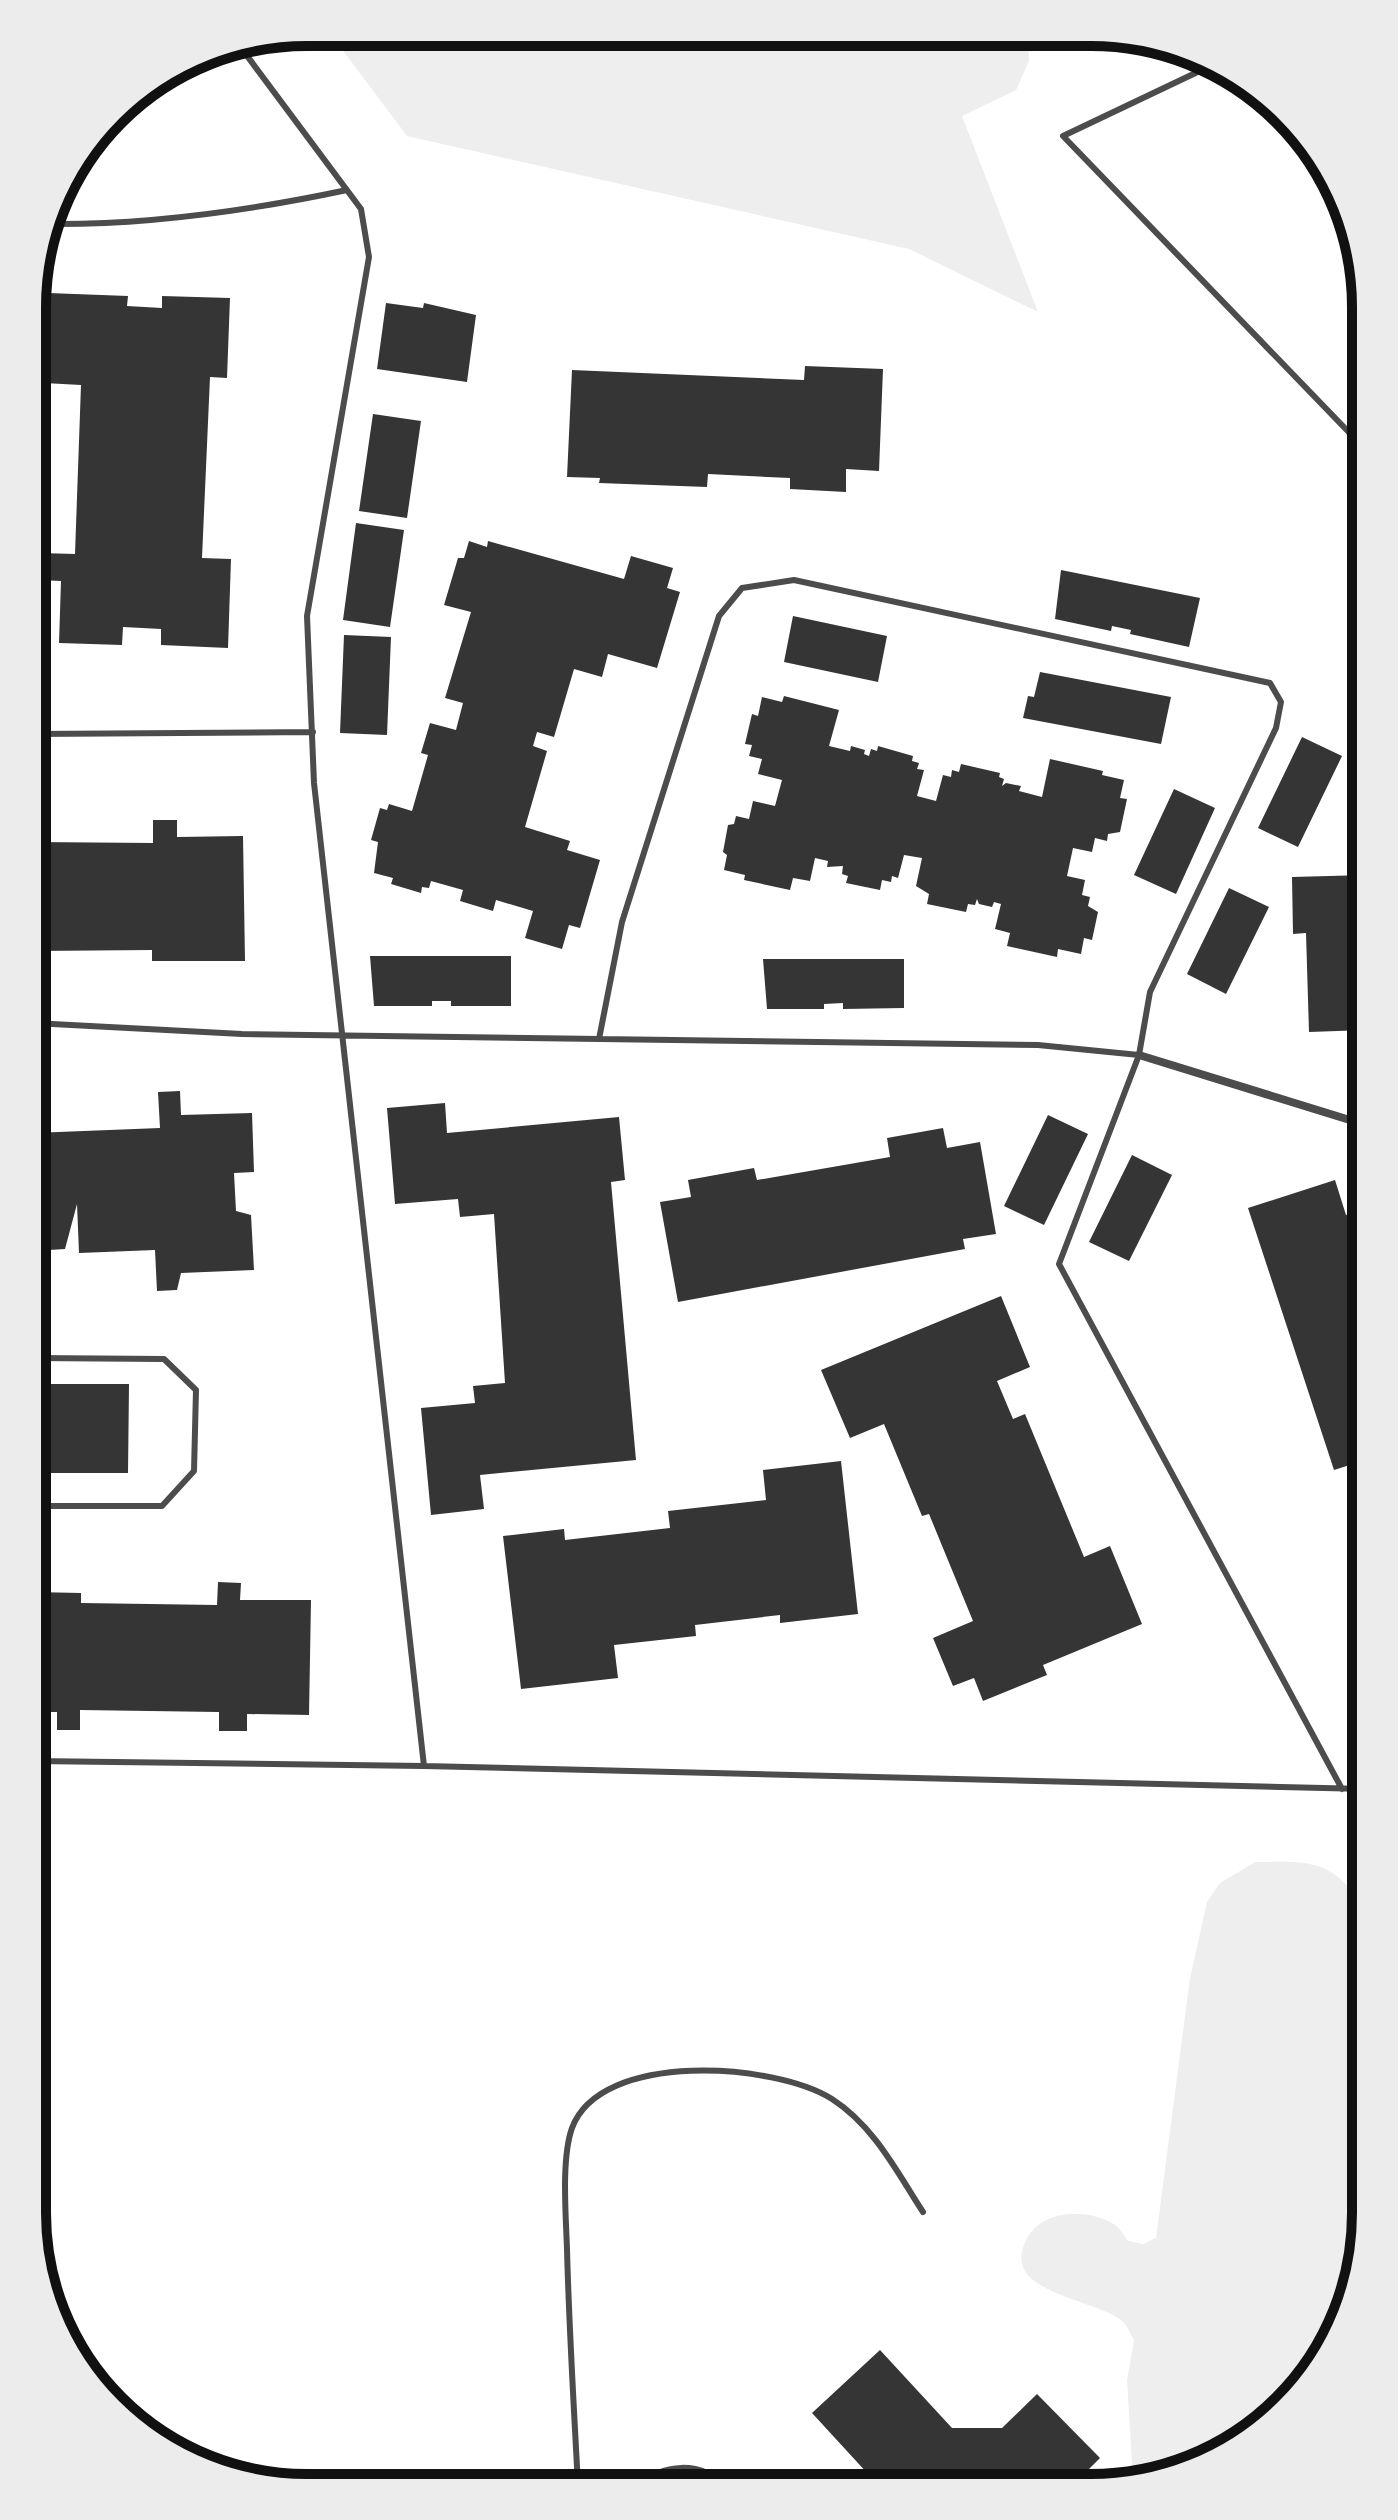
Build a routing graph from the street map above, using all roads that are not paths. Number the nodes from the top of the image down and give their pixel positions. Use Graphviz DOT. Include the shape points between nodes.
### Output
graph roads {
  1 [pos="246,54"];
  2 [pos="1200,71"];
  3 [pos="347,190"];
  4 [pos="60,224"];
  5 [pos="1352,435"];
  6 [pos="313,732"];
  7 [pos="46,734"];
  8 [pos="46,1024"];
  9 [pos="344,1035"];
  10 [pos="599,1039"];
  11 [pos="1139,1055"];
  12 [pos="1352,1121"];
  13 [pos="46,1358"];
  14 [pos="46,1506"];
  15 [pos="46,1761"];
  16 [pos="424,1766"];
  17 [pos="1342,1789"];
  18 [pos="1351,1789"];
  19 [pos="923,2212"];
  20 [pos="577,2474"];
  21 [pos="662,2474"];
  22 [pos="713,2474"];
  1 -- 3 [label="lane"];
  2 -- 5 [label="lane" via="1063,136"];
  3 -- 4 [label="lane" via="272,206 122,225"];
  3 -- 6 [label="lane" via="361,209 369,257 307,616"];
  6 -- 7 [label="lane"];
  6 -- 9 [label="lane" via="314,783"];
  8 -- 9 [label="lane"];
  9 -- 10 [label="lane"];
  9 -- 16 [label="lane"];
  10 -- 11 [label="lane" via="1038,1045"];
  10 -- 11 [label="lane" via="622,922 719,616 742,588 794,580 1270,683 1281,702 1276,728 1150,992"];
  11 -- 12 [label="street"];
  11 -- 17 [label="lane" via="1059,1264"];
  13 -- 14 [label="lane" via="164,1359 196,1390 194,1471 162,1506"];
  15 -- 16 [label="lane"];
  16 -- 17 [label="lane"];
  17 -- 18 [label="lane"];
  19 -- 20 [label="lane" via="871,2133 832,2099 782,2078 712,2069 647,2076 598,2093 572,2128 565,2189"];
  21 -- 22 [label="lane" via="696,2467"];
}
